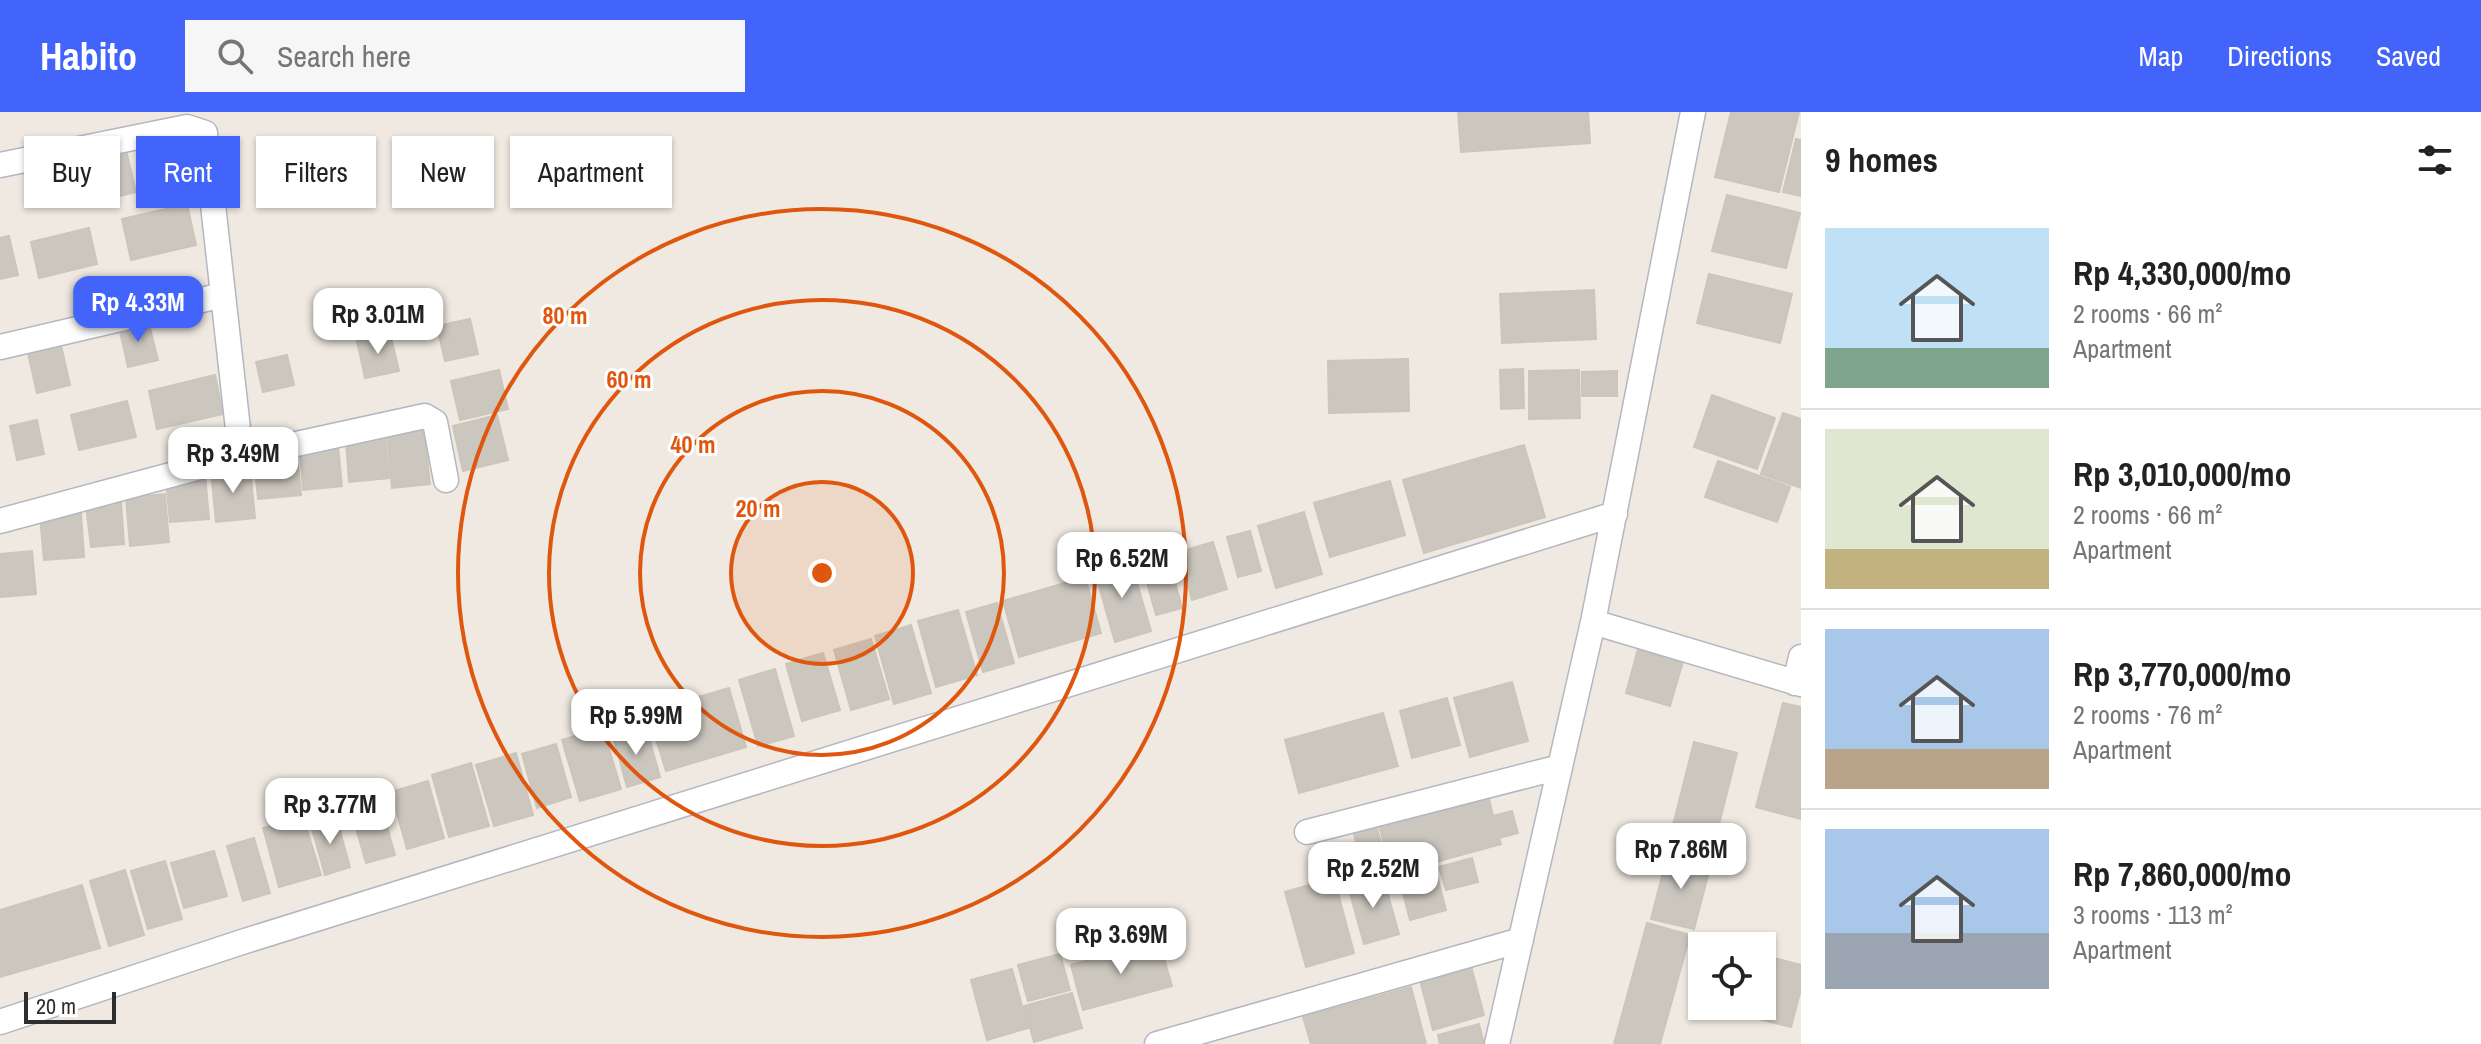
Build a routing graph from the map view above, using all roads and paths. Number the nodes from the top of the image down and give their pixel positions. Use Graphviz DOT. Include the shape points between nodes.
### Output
graph roads {
  1 [pos="1693,112"];
  2 [pos="0,165"];
  3 [pos="223,295"];
  4 [pos="0,347"];
  5 [pos="241,456"];
  6 [pos="446,480"];
  7 [pos="1615,514"];
  8 [pos="0,521"];
  9 [pos="1593,622"];
  10 [pos="1801,657"];
  11 [pos="1798,683"];
  12 [pos="1560,767"];
  13 [pos="1307,832"];
  14 [pos="1521,940"];
  15 [pos="0,1022"];
  16 [pos="1157,1044"];
  17 [pos="1497,1044"];
  1 -- 7 [label="street"];
  2 -- 3 [label="street" via="187,127 202,130 208,138"];
  3 -- 4 [label="street"];
  3 -- 5 [label="street"];
  5 -- 6 [label="street" via="428,416 435,422"];
  5 -- 8 [label="street"];
  7 -- 9 [label="street"];
  7 -- 15 [label="street"];
  9 -- 11 [label="street"];
  9 -- 12 [label="street"];
  10 -- 11 [label="street"];
  12 -- 13 [label="street"];
  12 -- 14 [label="street"];
  14 -- 16 [label="street"];
  14 -- 17 [label="street"];
}
